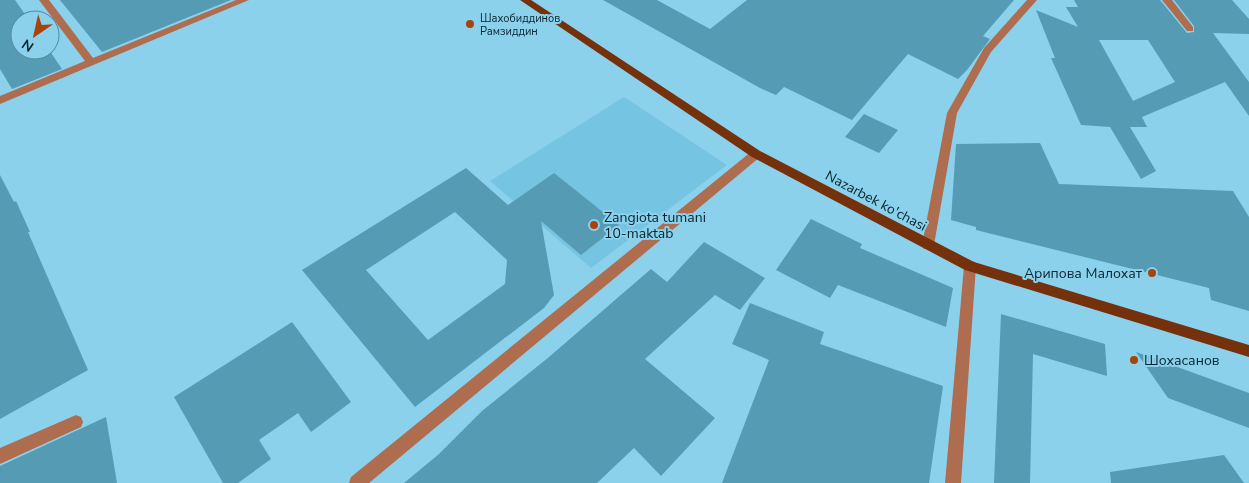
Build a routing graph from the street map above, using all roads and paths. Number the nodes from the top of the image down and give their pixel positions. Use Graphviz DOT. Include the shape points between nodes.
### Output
graph roads {
  1 [pos="44,0"];
  2 [pos="244,0"];
  3 [pos="525,0"];
  4 [pos="1032,0"];
  5 [pos="1167,0"];
  6 [pos="1190,29"];
  7 [pos="92,62"];
  8 [pos="0,100"];
  9 [pos="756,154"];
  10 [pos="928,245"];
  11 [pos="970,266"];
  12 [pos="1249,351"];
  13 [pos="76,422"];
  14 [pos="0,456"];
  15 [pos="357,483"];
  16 [pos="953,483"];
  1 -- 7 [label="street"];
  2 -- 7 [label="street"];
  3 -- 9 [label="main road, Nazarbek ko'chasi"];
  4 -- 10 [label="street" via="987,50 952,113"];
  5 -- 6 [label="street"];
  7 -- 8 [label="street"];
  9 -- 10 [label="main road, Nazarbek ko'chasi"];
  9 -- 15 [label="street"];
  10 -- 11 [label="main road, Nazarbek ko'chasi"];
  11 -- 12 [label="main road, Nazarbek ko'chasi"];
  11 -- 16 [label="street"];
  13 -- 14 [label="street"];
}
